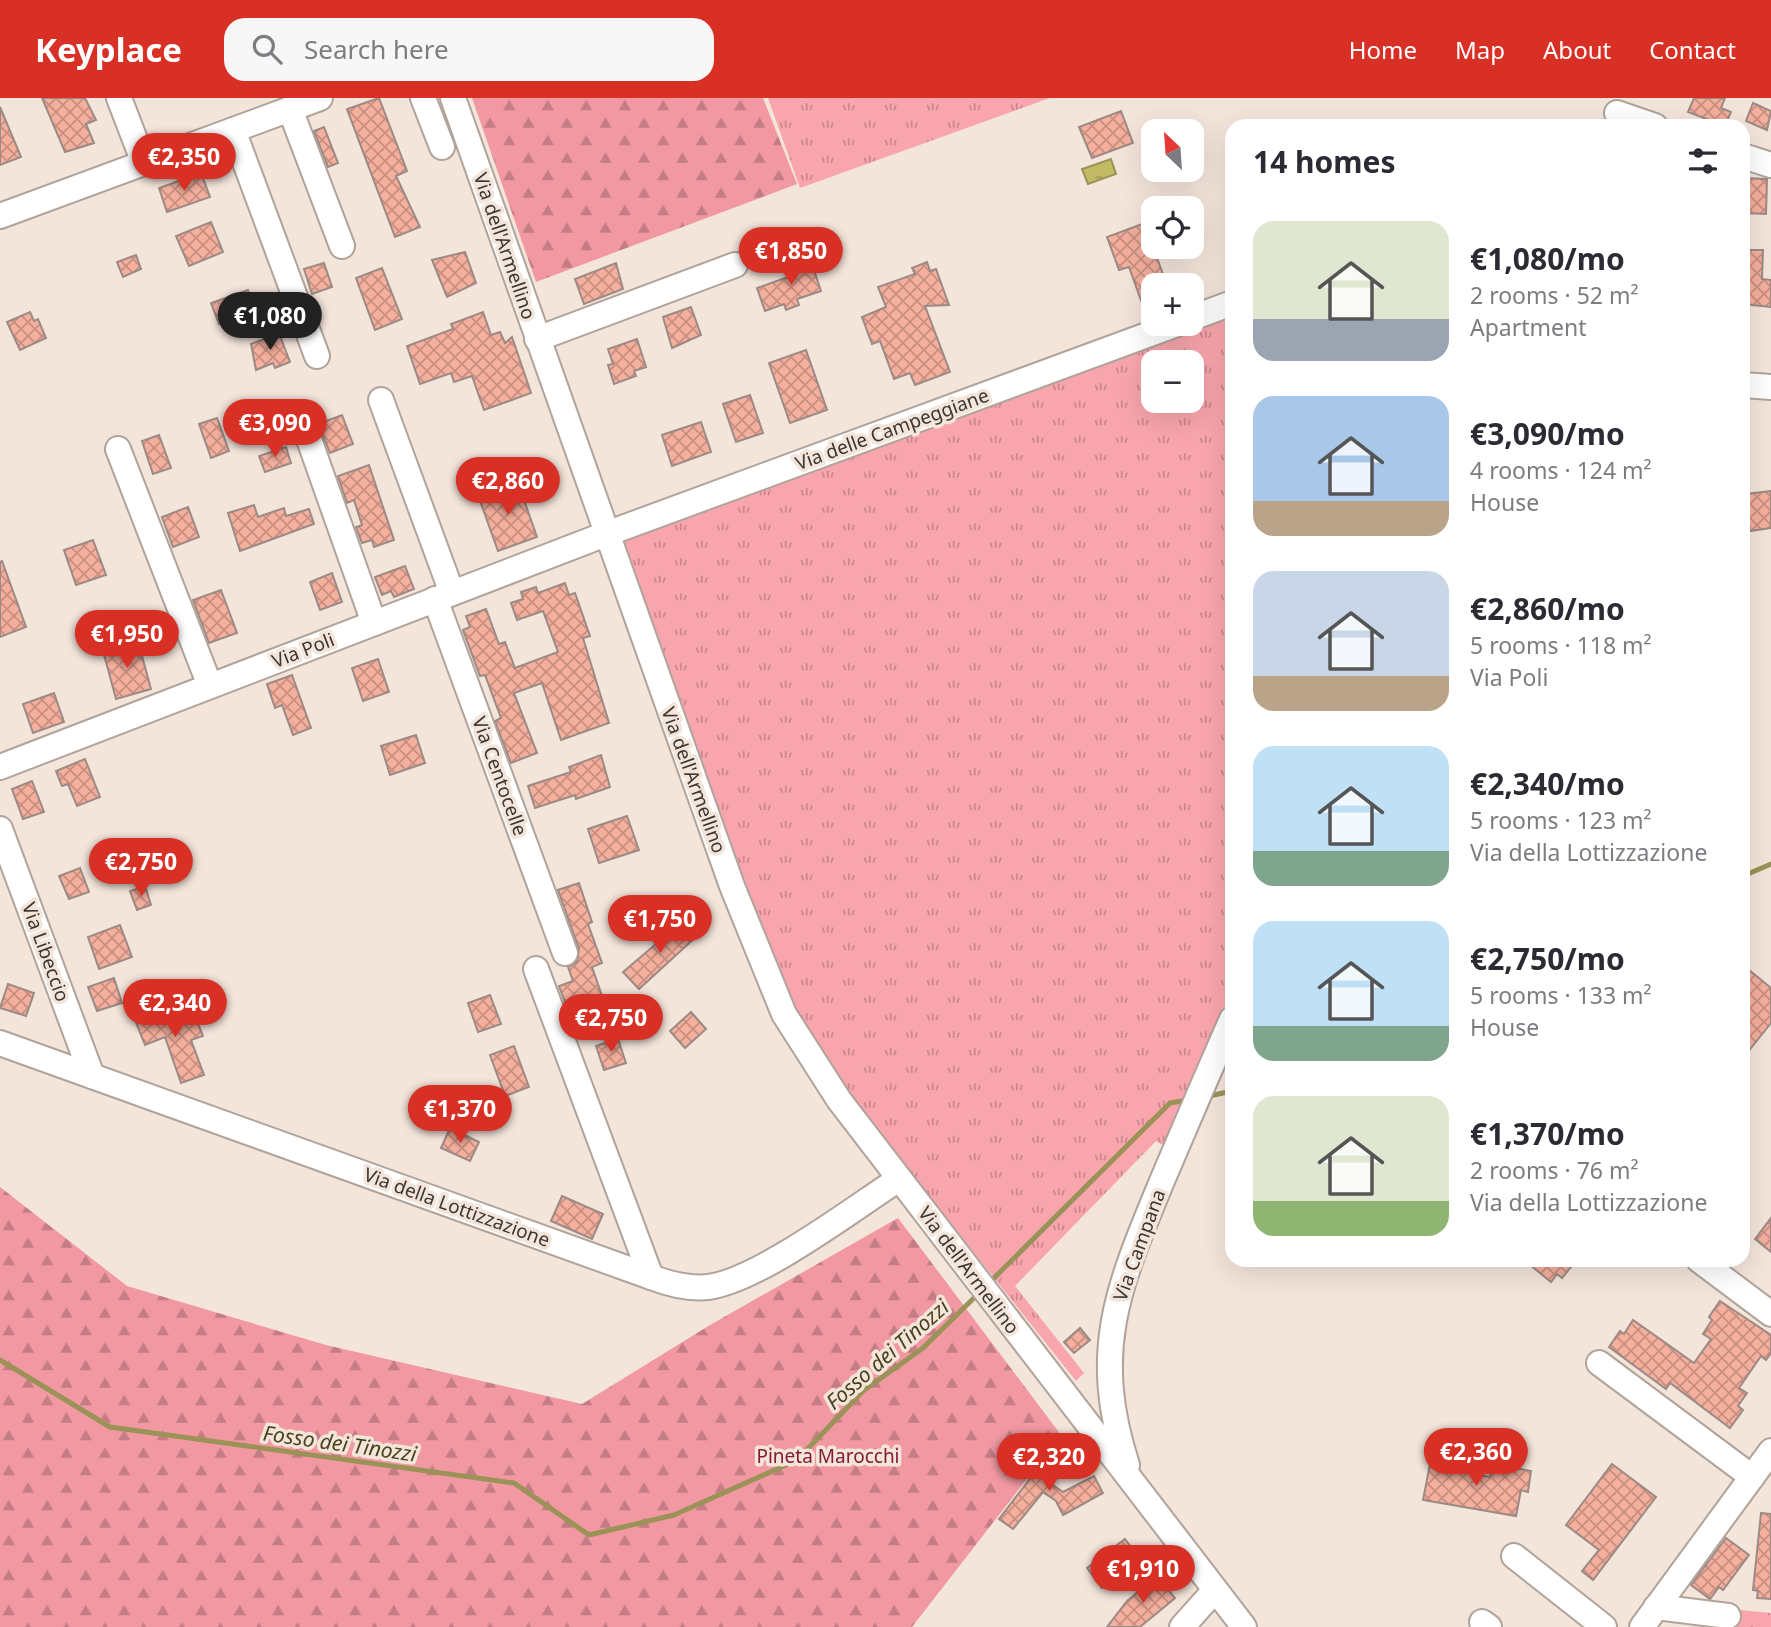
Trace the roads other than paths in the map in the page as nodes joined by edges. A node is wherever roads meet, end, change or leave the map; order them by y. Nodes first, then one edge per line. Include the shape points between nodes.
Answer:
1 (119, 98) edge
2 (320, 98) edge
3 (423, 98) edge
4 (453, 98) edge
5 (279, 107) edge
6 (1617, 112) edge
7 (1636, 119) edge
8 (233, 130) junction
9 (442, 147) dead end
10 (1750, 158) edge
11 (144, 163) junction
12 (1771, 165) edge
13 (0, 216) edge
14 (342, 246) dead end
15 (723, 262) dead end
16 (1225, 306) edge
17 (1204, 314) edge
18 (535, 333) junction
19 (1144, 336) edge
20 (317, 356) dead end
21 (1750, 386) edge
22 (1771, 387) edge
23 (381, 400) dead end
24 (306, 431) dead end
25 (118, 449) dead end
26 (606, 534) junction
27 (444, 596) junction
28 (374, 623) junction
29 (210, 686) junction
30 (0, 767) edge
31 (0, 829) edge
32 (565, 953) dead end
33 (536, 969) dead end
34 (1225, 1034) edge
35 (0, 1042) edge
36 (92, 1076) junction
37 (899, 1179) junction
38 (1708, 1267) edge
39 (650, 1277) junction
40 (1771, 1314) edge
41 (1599, 1363) dead end
42 (1763, 1466) edge
43 (1132, 1482) junction
44 (1514, 1556) dead end
45 (1215, 1590) junction
46 (1728, 1616) dead end
47 (1649, 1617) edge
48 (1182, 1627) edge
49 (1244, 1627) edge
50 (1604, 1627) edge

1 - 11 street
2 - 5 street
3 - 9 street
4 - 18 street, Via dell'Armellino
5 - 8 street
5 - 14 street
6 - 7 street
8 - 11 street
8 - 20 street
10 - 12 street
11 - 13 street
15 - 18 street
16 - 17 street
18 - 26 street, Via dell'Armellino
19 - 26 street, Via delle Campeggiane
21 - 22 street
23 - 27 street, Via Centocelle
24 - 28 street
25 - 29 street
26 - 27 street, Via Poli
26 - 37 street, Via dell'Armellino via 770,984 816,1068
27 - 28 street, Via Poli
27 - 32 street, Via Centocelle
28 - 29 street, Via Poli
29 - 30 street, Via Poli
31 - 36 street, Via Libeccio
33 - 39 street
34 - 43 street, Via Campana via 1129,1263 1111,1329 1111,1406
35 - 36 street, Via della Lottizzazione
36 - 39 street, Via della Lottizzazione
37 - 39 street, Via della Lottizzazione via 739,1278 690,1287
37 - 43 street, Via dell'Armellino
38 - 40 street
41 - 42 street
42 - 47 street
43 - 45 street, Via dell'Armellino
44 - 50 street
45 - 48 street
45 - 49 street, Via dell'Armellino
46 - 47 street

